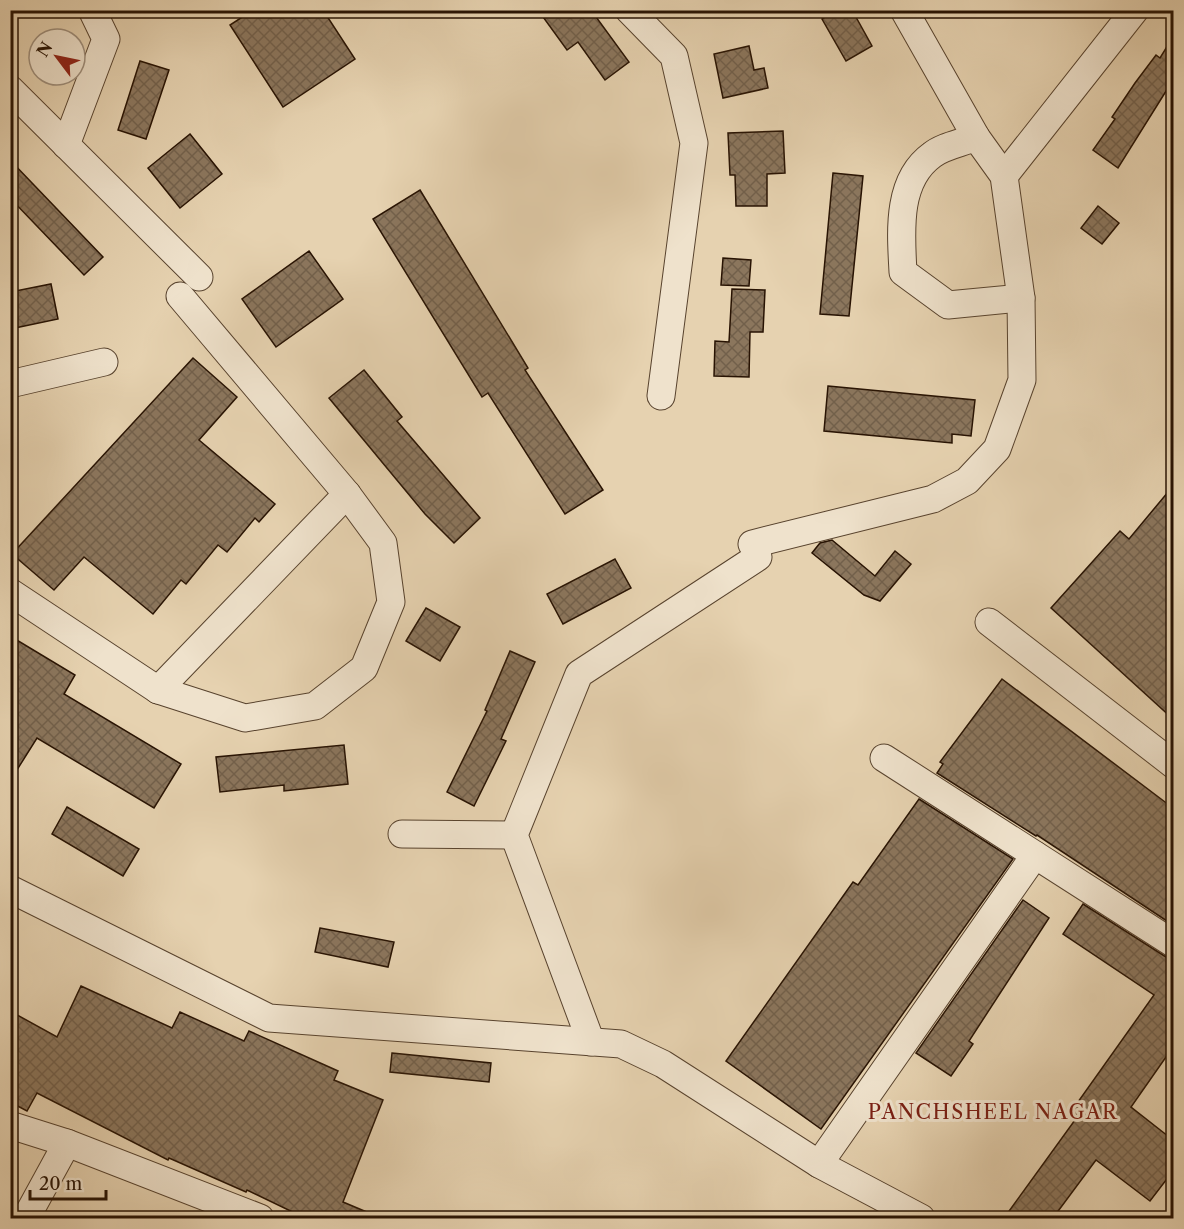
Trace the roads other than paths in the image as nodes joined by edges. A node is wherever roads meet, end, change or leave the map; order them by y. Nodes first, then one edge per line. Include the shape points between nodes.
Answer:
1 (92, 10) edge
2 (629, 10) edge
3 (904, 10) edge
4 (1135, 10) edge
5 (10, 89) edge
6 (976, 137) junction
7 (66, 145) junction
8 (1004, 176) junction
9 (199, 277) dead end
10 (180, 296) dead end
11 (1021, 298) junction
12 (104, 362) dead end
13 (10, 384) edge
14 (662, 396) dead end
15 (346, 494) junction
16 (10, 592) edge
17 (989, 622) dead end
18 (158, 690) junction
19 (884, 758) dead end
20 (1173, 765) edge
21 (402, 834) dead end
22 (514, 835) junction
23 (1035, 855) junction
24 (10, 889) edge
25 (1173, 944) edge
26 (591, 1042) junction
27 (10, 1125) edge
28 (67, 1143) junction
29 (819, 1164) junction
30 (26, 1218) edge
31 (260, 1218) edge
32 (921, 1218) edge

1 - 7 street via 106,39
2 - 14 street via 674,56 694,144
3 - 6 street
4 - 8 street
5 - 7 street
6 - 8 street
6 - 11 street via 933,154 911,178 901,223 903,272 948,305
7 - 9 street
8 - 11 street
10 - 15 street
11 - 22 street via 1022,380 997,449 967,481 933,499 755,550 579,674
12 - 13 street
15 - 18 street
15 - 18 street via 383,543 391,602 364,668 315,706 245,718
16 - 18 street
17 - 20 street
19 - 23 street
21 - 22 street
22 - 26 street
23 - 25 street
23 - 29 street
24 - 26 street via 269,1018
26 - 29 street via 621,1044 663,1064
27 - 28 street
28 - 30 street
28 - 31 street
29 - 32 street

